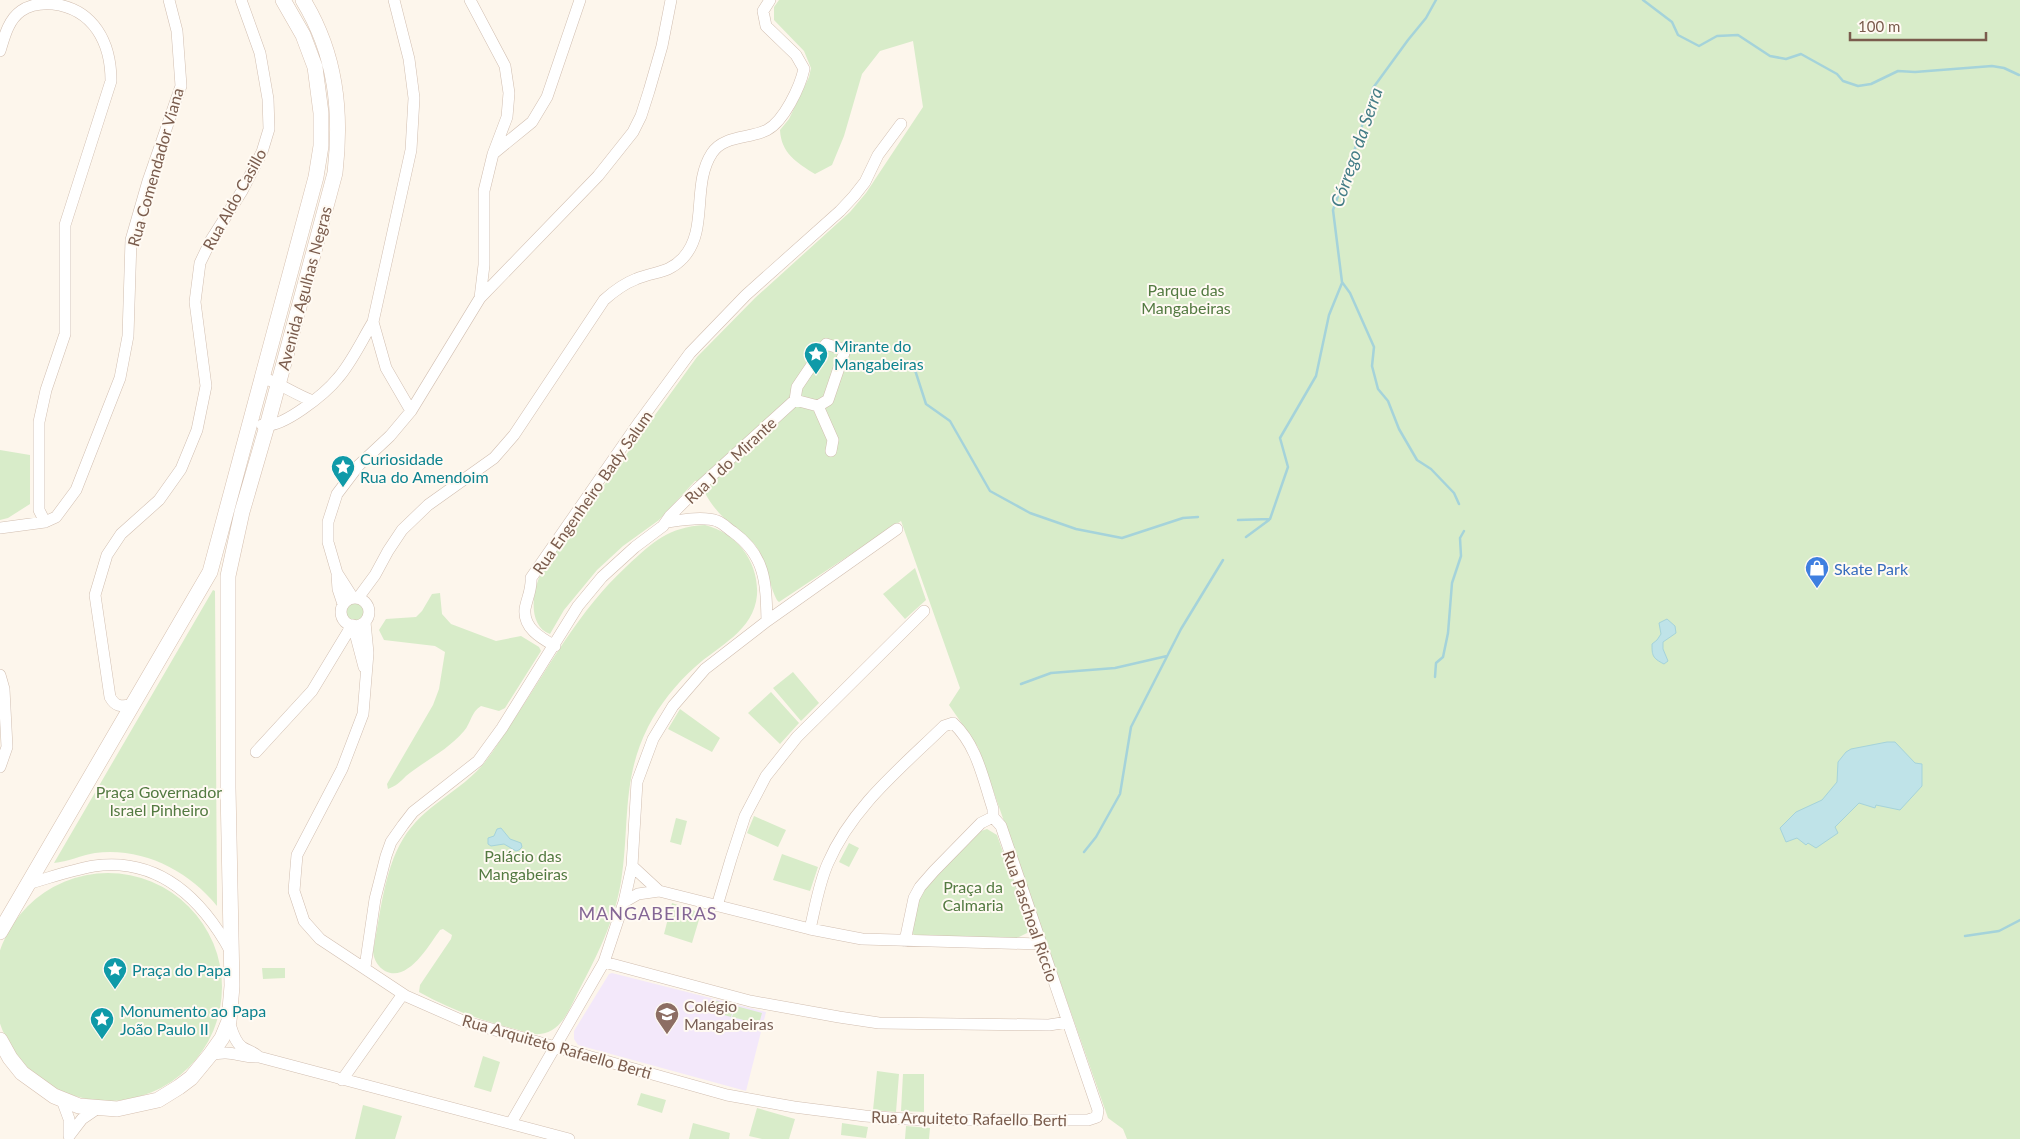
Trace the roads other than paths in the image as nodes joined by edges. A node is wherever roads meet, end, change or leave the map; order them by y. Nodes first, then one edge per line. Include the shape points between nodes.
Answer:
1 (169, 0) edge
2 (241, 0) edge
3 (283, 0) edge
4 (303, 0) edge
5 (394, 0) edge
6 (470, 0) edge
7 (580, 0) edge
8 (671, 0) edge
9 (770, 0) edge
10 (0, 51) edge
11 (901, 124) dead end
12 (493, 154) junction
13 (480, 298) junction
14 (373, 322) junction
15 (261, 377) junction
16 (279, 383) junction
17 (295, 394) junction
18 (795, 400) junction
19 (313, 401) junction
20 (818, 406) junction
21 (411, 411) junction
22 (291, 416) junction
23 (250, 422) junction
24 (267, 426) junction
25 (830, 451) dead end
26 (45, 522) junction
27 (667, 522) junction
28 (0, 528) edge
29 (897, 529) dead end
30 (210, 572) junction
31 (337, 573) junction
32 (376, 575) junction
33 (228, 576) junction
34 (356, 598) junction
35 (343, 604) junction
36 (367, 606) junction
37 (924, 611) dead end
38 (342, 618) junction
39 (767, 621) junction
40 (365, 622) junction
41 (352, 625) junction
42 (555, 646) junction
43 (331, 661) junction
44 (0, 675) edge
45 (366, 676) junction
46 (133, 705) junction
47 (256, 752) dead end
48 (0, 767) edge
49 (993, 817) junction
50 (632, 866) junction
51 (27, 884) junction
52 (659, 891) junction
53 (624, 902) junction
54 (717, 906) junction
55 (810, 929) junction
56 (0, 932) edge
57 (905, 941) junction
58 (1040, 944) junction
59 (232, 953) junction
60 (604, 962) junction
61 (365, 967) junction
62 (403, 994) junction
63 (229, 1021) junction
64 (1068, 1022) junction
65 (0, 1040) edge
66 (554, 1046) junction
67 (210, 1055) junction
68 (259, 1057) junction
69 (342, 1080) junction
70 (62, 1100) junction
71 (98, 1108) junction
72 (1097, 1117) joint
73 (511, 1123) junction
74 (69, 1138) edge
75 (569, 1139) edge

1 - 26 street, Rua Comendador Viana via 177,31 181,86 131,240 128,336 120,378 76,490 56,516
2 - 46 street, Rua Aldo Casillo via 260,53 268,99 269,129 246,184 200,263 195,302 206,386 197,430 181,469 159,500 121,534 107,556 95,595 110,697 113,704
3 - 15 street, Avenida Agulhas Negras via 315,67 322,146
4 - 16 street, Avenida Agulhas Negras via 317,26 331,65 339,141 335,173
5 - 14 street via 409,59 414,98 411,150
6 - 12 street via 505,66 507,117
7 - 12 street via 547,96 537,114 532,122
8 - 13 street via 662,46 633,132 598,176
9 - 32 street via 763,11 766,26 796,55 804,69 783,115 768,130 725,142 713,150 704,166 698,227 685,257 671,269 636,279 604,300 514,435 494,458 428,505 402,530
10 - 26 street via 8,26 20,12 39,3 66,6 90,19 111,62 111,81 65,225 65,334 39,422 39,510
11 - 42 street, Rua Engenheiro Bady Salum via 854,196 746,295 690,354 531,578 526,619 538,636
12 - 13 street via 484,191 484,265
13 - 21 street
14 - 19 street via 338,378
14 - 21 street via 386,368
15 - 16 street
15 - 23 street, Avenida Agulhas Negras
16 - 17 street
16 - 24 street, Avenida Agulhas Negras
17 - 19 street
17 - 22 street
18 - 20 street
18 - 20 street via 797,387 826,344 845,350 828,400
18 - 27 street, Rua J do Mirante
19 - 22 street
20 - 25 street via 833,440
21 - 31 street via 359,465 337,494 328,522 328,542
22 - 24 street
23 - 24 street
23 - 30 street, Avenida Agulhas Negras
24 - 33 street, Avenida Agulhas Negras via 242,512
26 - 28 street
27 - 39 street via 717,521 745,540 764,574
27 - 42 street, Rua J do Mirante via 602,576 578,606
29 - 39 street
30 - 33 street
30 - 46 street
31 - 34 street
31 - 35 street
32 - 34 street
32 - 36 street
33 - 59 street
34 - 35 street
34 - 36 street
35 - 38 street
36 - 40 street
37 - 54 street via 797,736 766,776 745,816
38 - 41 street
38 - 43 street
39 - 50 street via 705,669 672,706 653,740 638,782
40 - 41 street
40 - 45 street, Rua Arquiteto Rafaello Berti via 368,643
41 - 43 street
41 - 45 street, Rua Arquiteto Rafaello Berti
42 - 61 street via 478,761 413,812 391,842 375,900
43 - 47 street via 312,691
44 - 48 street via 4,689 7,747
45 - 61 street, Rua Arquiteto Rafaello Berti via 363,714 328,798 297,855 294,891 304,921 320,939
46 - 51 street
49 - 55 street, Rua Paschoal Riccio via 972,746 952,723 944,726 852,820 827,865
49 - 57 street via 981,823 920,887 914,898
49 - 58 street, Rua Paschoal Riccio via 1001,826
50 - 52 street
50 - 53 street
51 - 56 street
51 - 59 street via 96,866 137,868 155,874 198,904
52 - 53 street via 638,894
52 - 54 street
53 - 60 street
54 - 55 street
55 - 57 street via 862,939
57 - 58 street
58 - 64 street, Rua Paschoal Riccio
59 - 63 street
60 - 64 street via 750,1001 879,1023 1049,1025
60 - 66 street
61 - 62 street, Rua Arquiteto Rafaello Berti
62 - 66 street, Rua Arquiteto Rafaello Berti via 463,1021
62 - 69 street
63 - 67 street
63 - 68 street via 237,1042
64 - 72 street, Rua Paschoal Riccio via 1098,1110
65 - 70 street via 22,1073
66 - 72 street, Rua Arquiteto Rafaello Berti via 727,1095 794,1107 919,1120 1088,1120
66 - 73 street
67 - 68 street via 224,1051 250,1058
67 - 71 street via 191,1078 158,1100 117,1109
68 - 69 street
69 - 73 street
70 - 71 street
70 - 74 street via 69,1119
71 - 74 street via 82,1119
73 - 75 street

